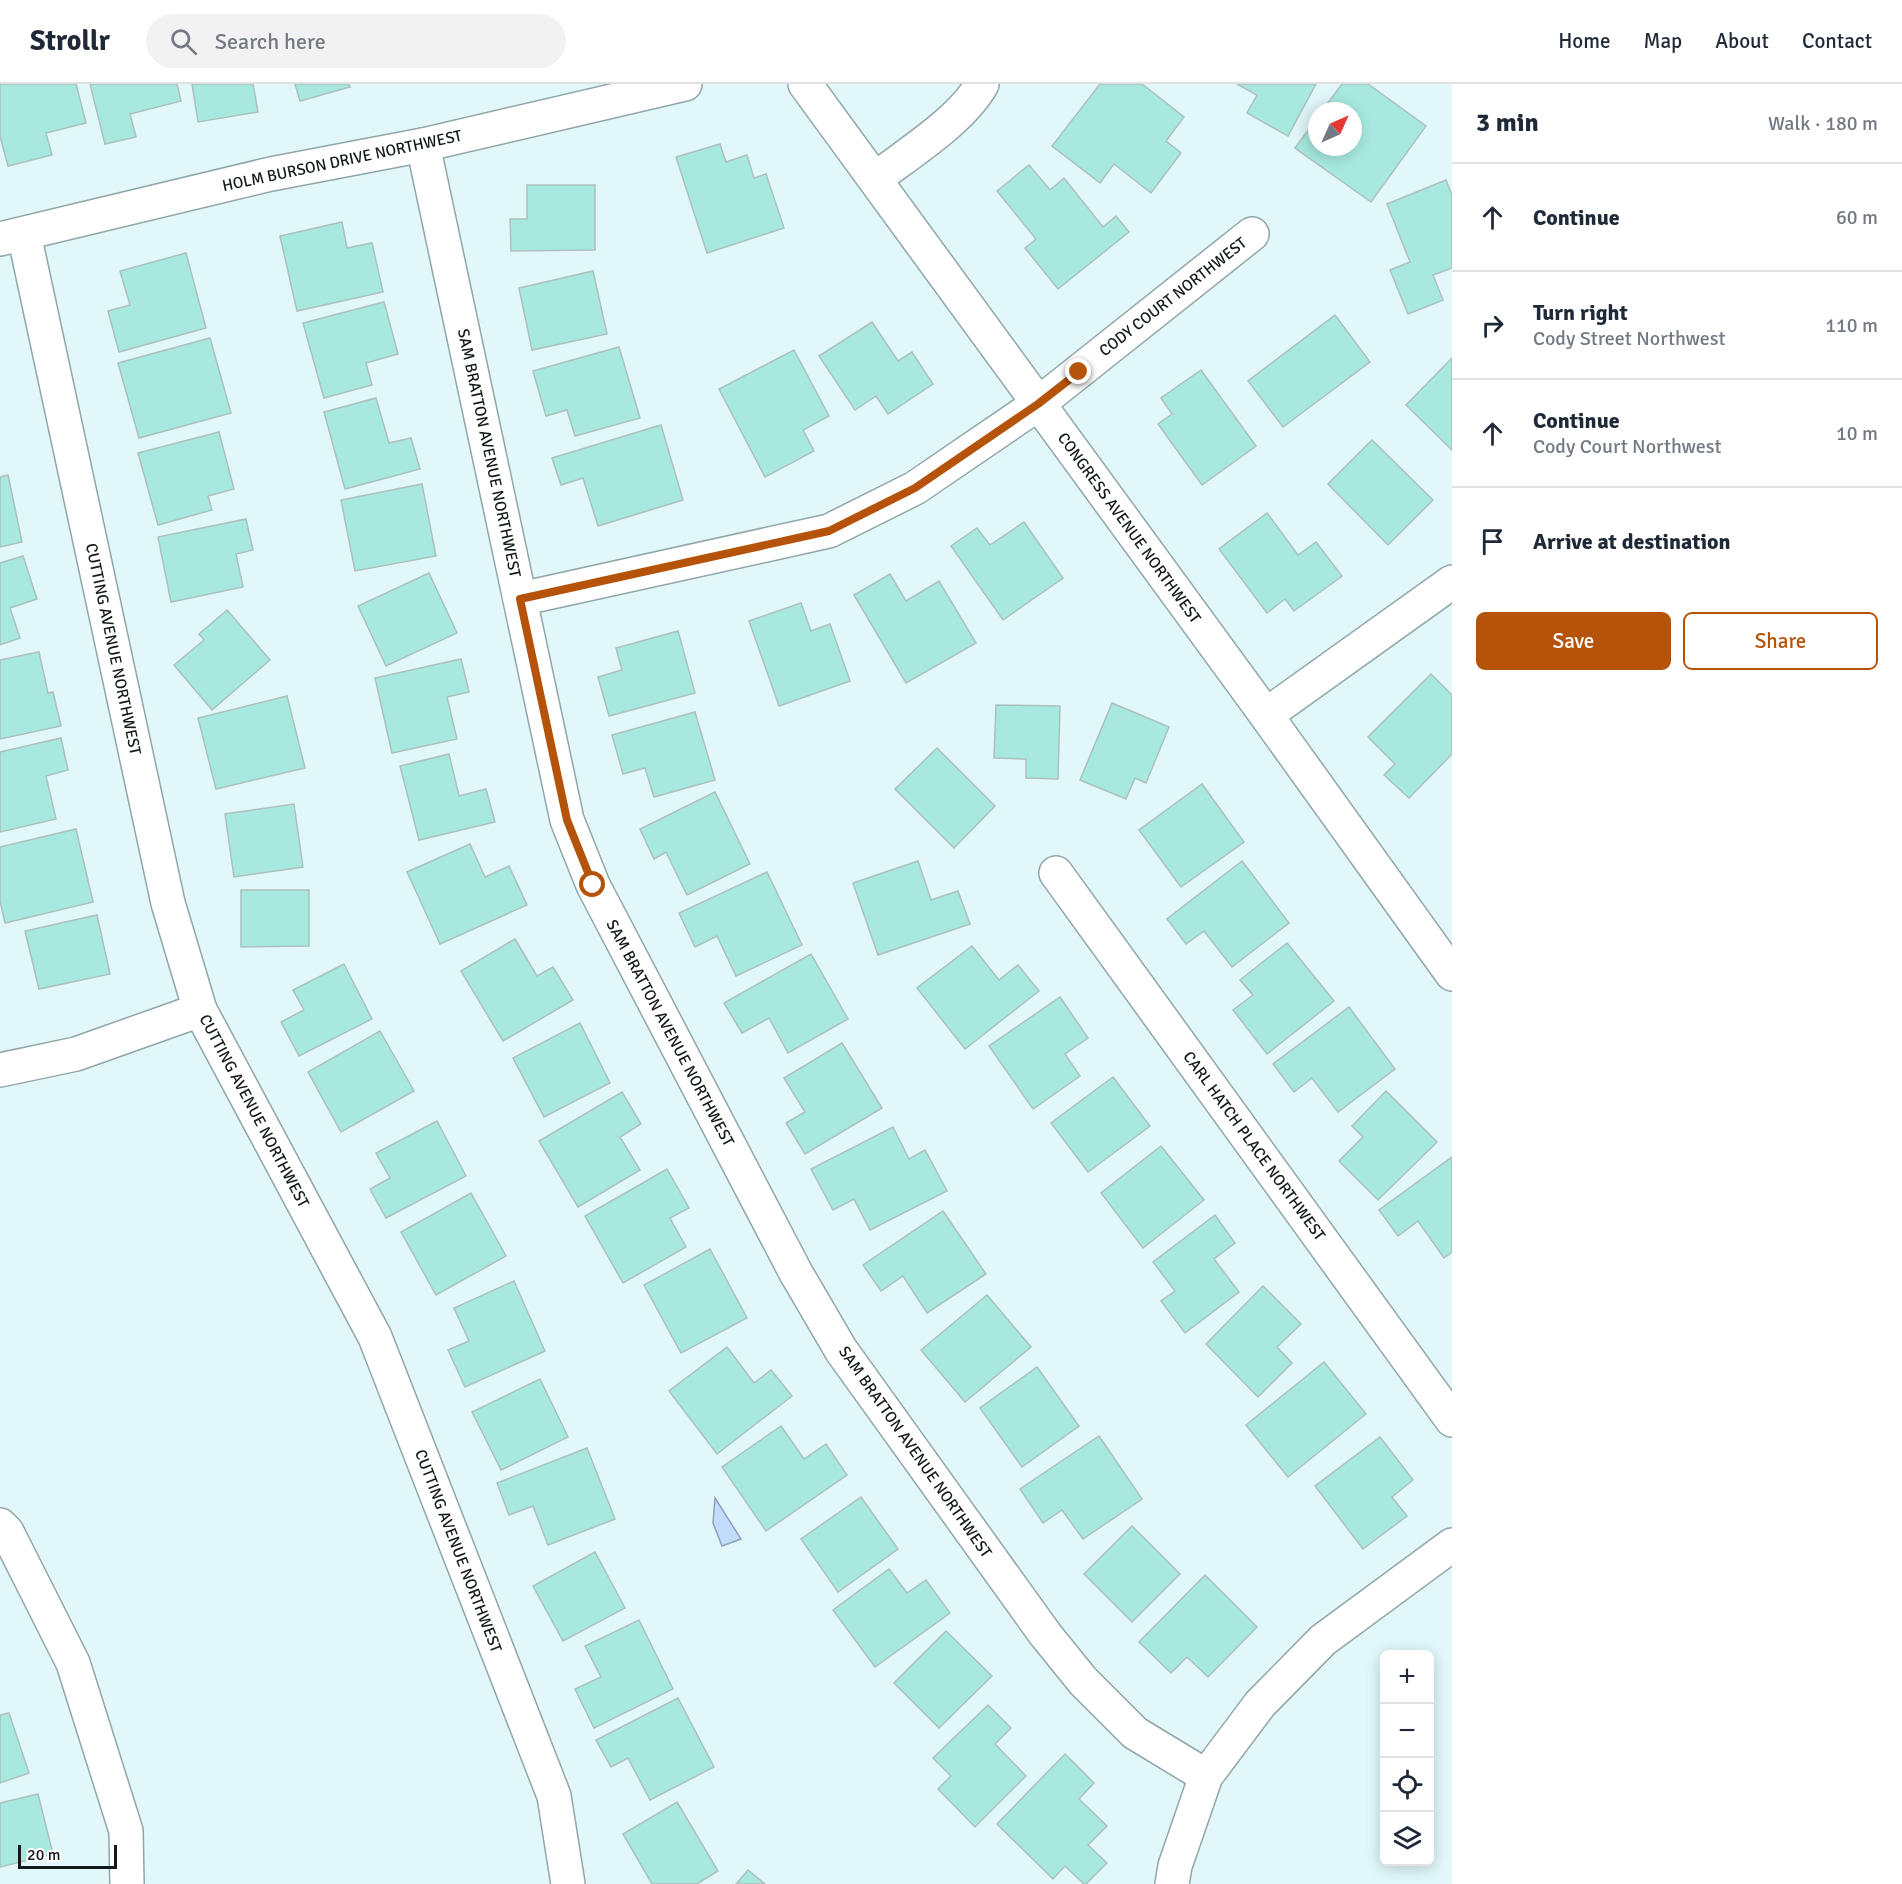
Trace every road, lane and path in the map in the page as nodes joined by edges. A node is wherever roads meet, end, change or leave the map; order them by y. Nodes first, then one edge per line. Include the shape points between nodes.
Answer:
1 (685, 84) edge
2 (805, 84) edge
3 (982, 84) edge
4 (423, 145) junction
5 (875, 178) junction
6 (1252, 234) dead end
7 (12, 237) edge
8 (1038, 404) junction
9 (1452, 582) edge
10 (520, 599) junction
11 (1266, 715) junction
12 (1056, 873) dead end
13 (1452, 974) edge
14 (200, 1010) junction
15 (0, 1070) edge
16 (1452, 1420) edge
17 (0, 1525) edge
18 (1452, 1545) edge
19 (1206, 1776) junction
20 (127, 1884) edge
21 (568, 1884) edge
22 (1172, 1884) edge

1 - 4 street, HOLM BURSON DRIVE NORTHWEST
2 - 5 street, CONGRESS AVENUE NORTHWEST
3 - 5 street via 946,125
4 - 7 street, HOLM BURSON DRIVE NORTHWEST via 271,174
4 - 10 street, SAM BRATTON AVENUE NORTHWEST
5 - 8 street, CONGRESS AVENUE NORTHWEST
6 - 8 street, CODY COURT NORTHWEST
7 - 14 street, CUTTING AVENUE NORTHWEST via 168,903
8 - 10 street, CODY COURT NORTHWEST via 915,488 829,531
8 - 11 street, CONGRESS AVENUE NORTHWEST
9 - 11 street
10 - 19 street, SAM BRATTON AVENUE NORTHWEST via 567,820 593,885 796,1273 842,1350 1060,1653 1135,1733
11 - 13 street, CONGRESS AVENUE NORTHWEST
12 - 16 street, CARL HATCH PLACE NORTHWEST
14 - 15 street via 76,1054
14 - 21 street, CUTTING AVENUE NORTHWEST via 375,1337 554,1796
17 - 20 street via 73,1663 126,1832
18 - 19 street via 1323,1640 1260,1704
19 - 22 street via 1174,1866

